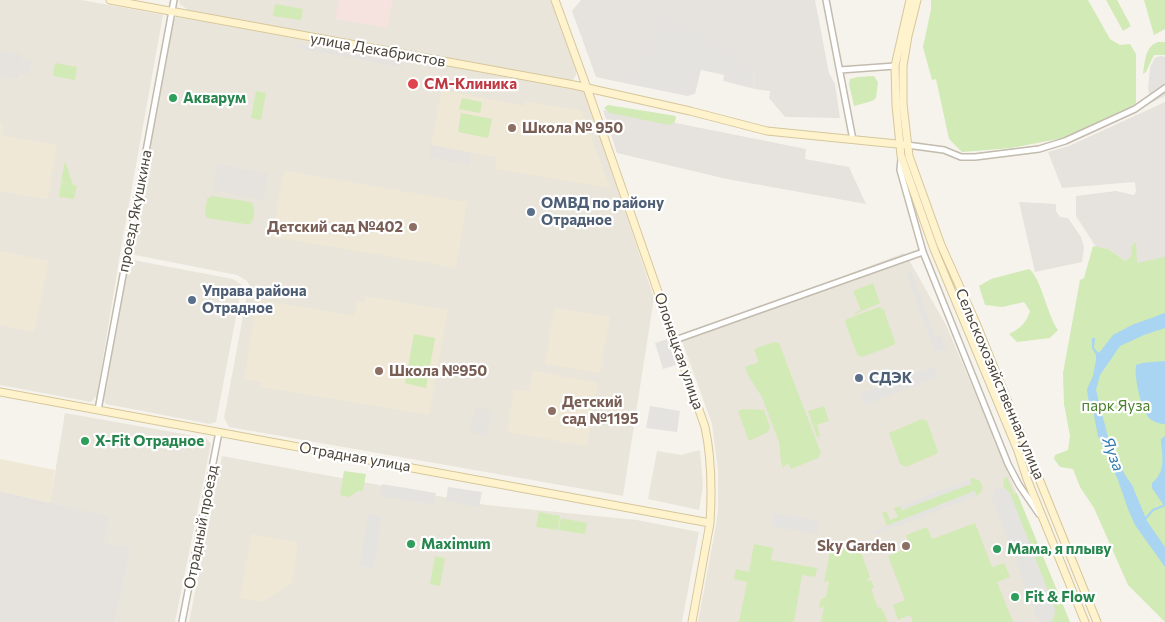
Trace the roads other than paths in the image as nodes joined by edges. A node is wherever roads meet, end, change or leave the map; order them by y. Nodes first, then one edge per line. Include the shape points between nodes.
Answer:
1 (110, 0) edge
2 (174, 0) edge
3 (554, 0) edge
4 (826, 0) edge
5 (910, 0) edge
6 (918, 0) edge
7 (172, 12) junction
8 (895, 66) junction
9 (840, 70) junction
10 (587, 88) junction
11 (1165, 88) edge
12 (853, 140) junction
13 (903, 144) junction
14 (901, 156) junction
15 (923, 252) junction
16 (675, 340) junction
17 (0, 392) edge
18 (98, 410) junction
19 (219, 432) junction
20 (710, 523) junction
21 (1048, 528) junction
22 (182, 622) edge
23 (692, 622) edge
24 (1085, 622) edge
25 (1097, 622) edge

1 - 7 main road, улица Декабристов
2 - 7 street, проезд Якушкина
3 - 10 main road, Олонецкая улица
4 - 9 street
5 - 8 main road
6 - 13 main road via 903,66
7 - 10 main road, улица Декабристов
7 - 18 street, проезд Якушкина
8 - 9 street
8 - 13 main road via 896,105
9 - 12 street
10 - 12 main road, улица Декабристов via 767,131
10 - 16 main road, Олонецкая улица
11 - 13 street via 1135,109 1065,141 1039,149 975,158
12 - 13 main road, улица Декабристов
13 - 14 main road, Сельскохозяйственная улица
13 - 25 main road, Сельскохозяйственная улица
14 - 15 street via 900,170
14 - 21 main road, Сельскохозяйственная улица via 934,249
15 - 16 street
15 - 21 street via 1008,464
16 - 20 main road, Олонецкая улица via 709,447
17 - 18 main road, Отрадная улица
18 - 19 main road, Отрадная улица
19 - 20 main road, Отрадная улица
19 - 22 street, Отрадный проезд
20 - 23 main road, Олонецкая улица
21 - 24 main road, Сельскохозяйственная улица

